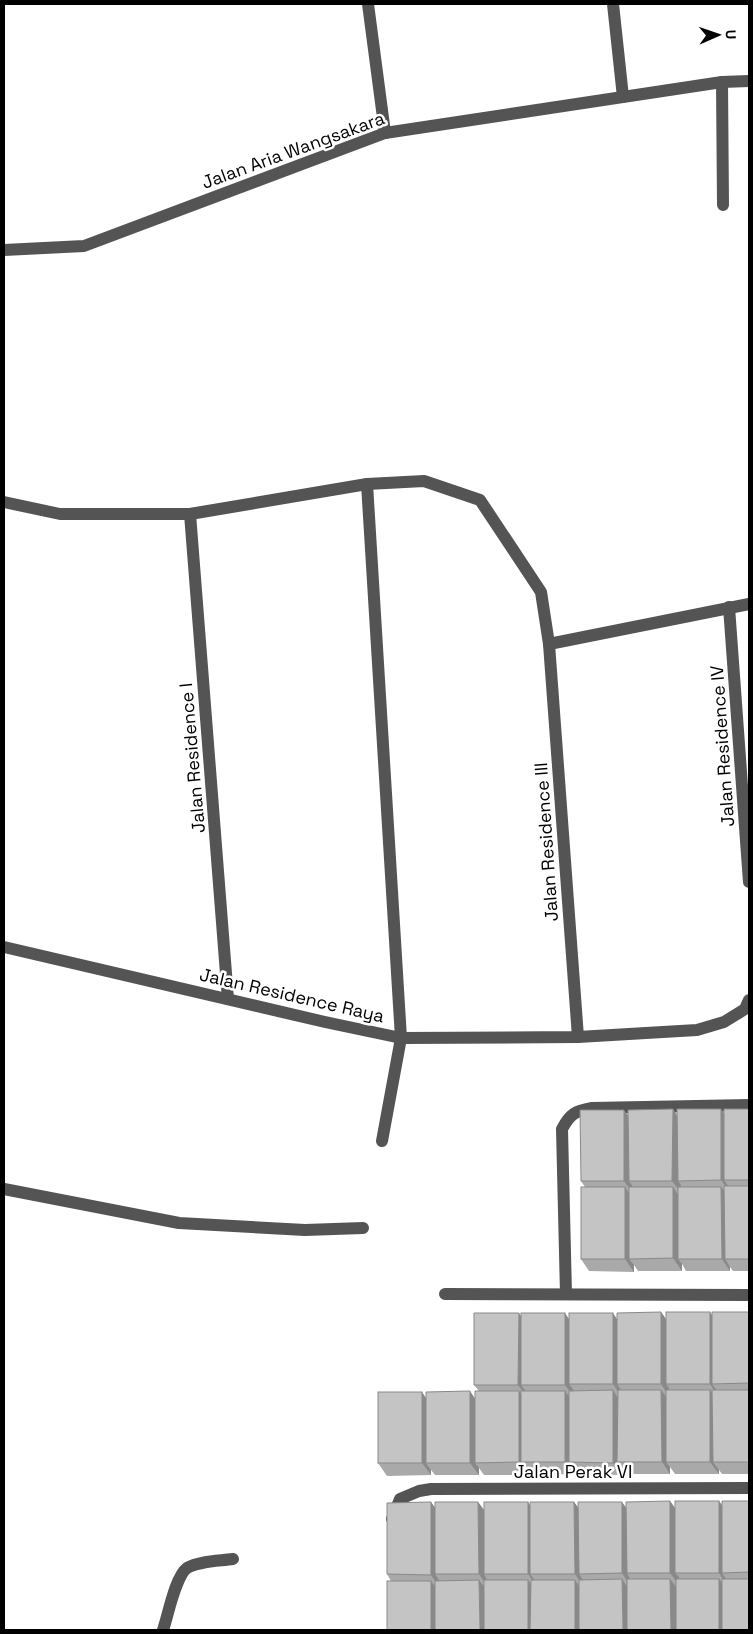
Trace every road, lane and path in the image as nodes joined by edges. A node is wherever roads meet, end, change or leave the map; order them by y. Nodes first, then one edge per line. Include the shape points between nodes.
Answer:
1 (368, 4) edge
2 (613, 4) edge
3 (722, 82) junction
4 (749, 82) edge
5 (623, 97) junction
6 (385, 133) junction
7 (723, 205) dead end
8 (4, 250) edge
9 (367, 484) junction
10 (4, 502) edge
11 (190, 514) junction
12 (749, 604) edge
13 (729, 607) junction
14 (549, 644) junction
15 (749, 882) edge
16 (4, 947) edge
17 (228, 999) junction
18 (749, 1000) edge
19 (578, 1037) junction
20 (401, 1038) junction
21 (749, 1105) edge
22 (382, 1141) dead end
23 (4, 1189) edge
24 (363, 1228) dead end
25 (444, 1294) dead end
26 (566, 1294) junction
27 (749, 1294) edge
28 (749, 1488) edge
29 (390, 1535) edge
30 (233, 1559) dead end
31 (164, 1630) edge

1 - 6 street
2 - 5 street
3 - 4 street, Jalan Aria Wangsakara
3 - 5 street, Jalan Aria Wangsakara
3 - 7 street
5 - 6 street, Jalan Aria Wangsakara
6 - 8 street, Jalan Aria Wangsakara via 84,246
9 - 11 street, Jalan Residence III
9 - 14 street, Jalan Residence III via 424,481 480,500 541,592
9 - 20 street
10 - 11 street, Jalan Residence III via 60,514
11 - 17 street, Jalan Residence I
12 - 13 street
13 - 14 street
13 - 15 street, Jalan Residence IV
14 - 19 street, Jalan Residence III
16 - 17 street, Jalan Residence Raya
17 - 20 street, Jalan Residence Raya
18 - 19 street via 745,1009 724,1022 697,1030
19 - 20 street, Jalan Residence Raya
20 - 22 street
21 - 26 street via 592,1108 579,1110 568,1118 562,1129
23 - 24 street via 179,1223 305,1230
25 - 26 street
26 - 27 street
28 - 29 street, Jalan Perak VI via 431,1489 400,1499 390,1525
30 - 31 street via 197,1564 186,1569 179,1578

